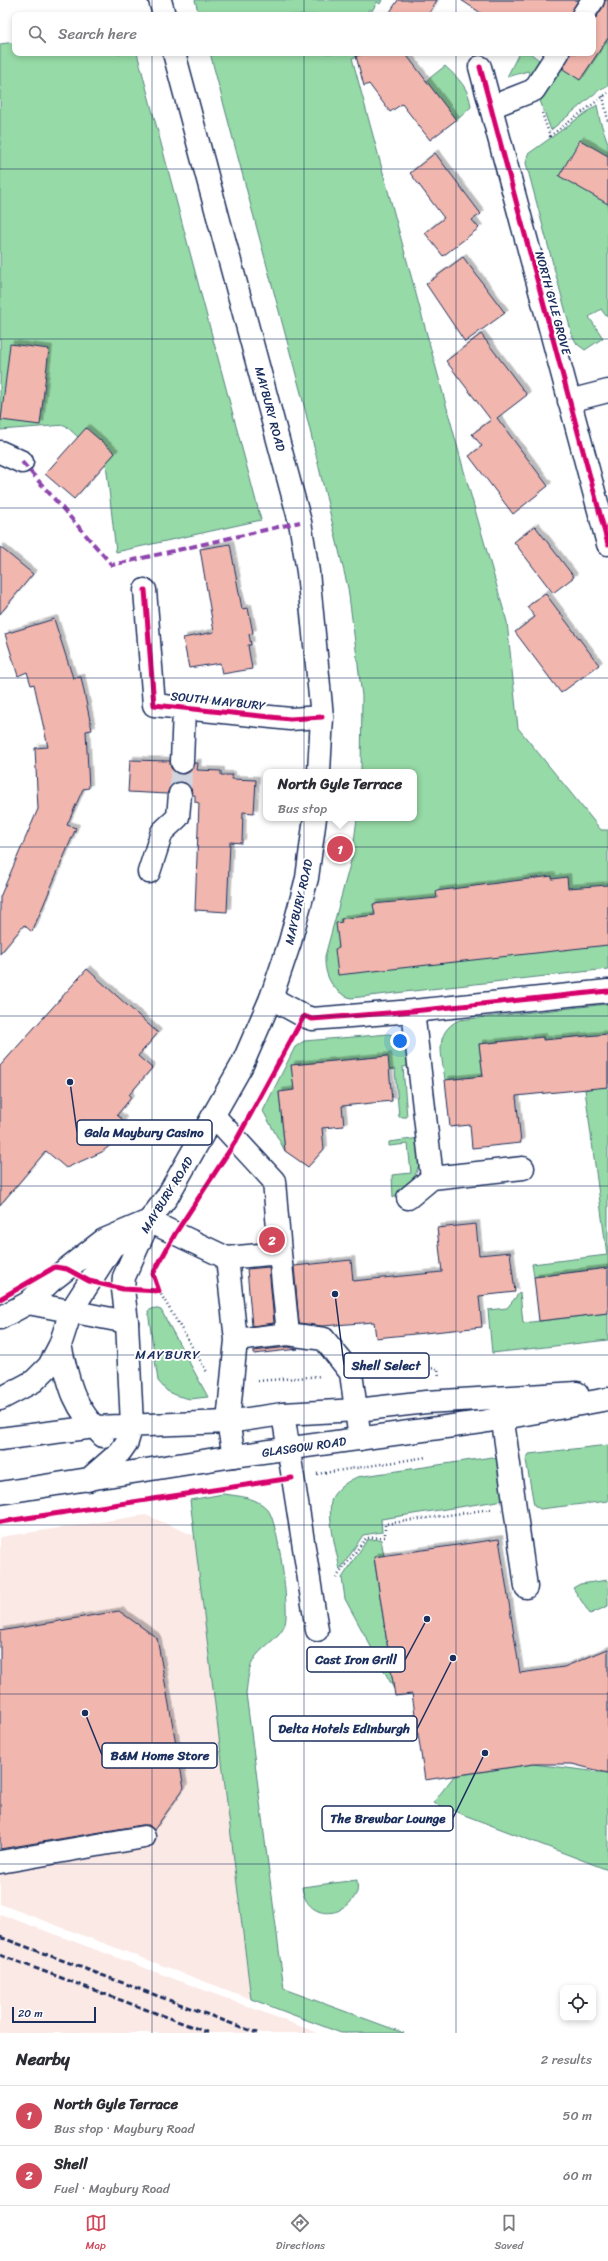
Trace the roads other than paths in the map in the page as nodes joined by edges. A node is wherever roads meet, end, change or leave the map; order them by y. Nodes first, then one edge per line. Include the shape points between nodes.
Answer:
1 (160, 0) edge
2 (593, 0) edge
3 (163, 12) edge
4 (585, 12) edge
5 (175, 56) edge
6 (556, 56) edge
7 (480, 67) dead end
8 (491, 108) junction
9 (608, 391) edge
10 (569, 401) junction
11 (0, 452) edge
12 (22, 462) dead end
13 (608, 544) edge
14 (145, 590) dead end
15 (184, 708) junction
16 (322, 717) junction
17 (182, 762) tunnel mouth
18 (319, 769) edge
19 (180, 794) tunnel mouth
20 (315, 821) edge
21 (149, 872) dead end
22 (608, 991) edge
23 (271, 998) junction
24 (413, 1011) junction
25 (214, 1116) junction
26 (523, 1168) dead end
27 (432, 1178) junction
28 (408, 1198) dead end
29 (149, 1221) junction
30 (280, 1253) junction
31 (228, 1258) junction
32 (28, 1303) junction
33 (71, 1311) junction
34 (0, 1318) edge
35 (127, 1322) junction
36 (288, 1334) junction
37 (236, 1340) junction
38 (60, 1346) junction
39 (608, 1391) edge
40 (499, 1398) junction
41 (0, 1399) edge
42 (608, 1399) edge
43 (356, 1410) junction
44 (283, 1414) junction
45 (503, 1419) junction
46 (228, 1422) junction
47 (132, 1425) junction
48 (94, 1427) junction
49 (0, 1439) edge
50 (360, 1440) junction
51 (289, 1449) junction
52 (120, 1452) junction
53 (234, 1456) junction
54 (162, 1469) junction
55 (88, 1480) junction
56 (0, 1493) edge
57 (526, 1587) dead end
58 (317, 1630) dead end
59 (144, 1837) dead end
60 (0, 1862) edge

1 - 3 main road
2 - 4 main road
5 - 16 main road, MAYBURY ROAD via 300,522 308,572
6 - 8 main road via 534,90
7 - 8 main road, NORTH GYLE GROVE
8 - 10 main road, NORTH GYLE GROVE
9 - 10 main road
10 - 13 main road, NORTH GYLE GROVE
11 - 12 main road
14 - 15 main road, SOUTH MAYBURY via 154,705
15 - 16 main road, SOUTH MAYBURY via 290,719
15 - 17 main road
16 - 18 main road, MAYBURY ROAD
19 - 21 main road via 178,817 162,832
20 - 23 main road, MAYBURY ROAD via 307,878 290,942
22 - 24 main road
23 - 24 main road via 312,1019
23 - 25 main road, MAYBURY ROAD via 242,1065
24 - 27 main road
25 - 29 main road, MAYBURY ROAD via 167,1198
25 - 30 main road via 274,1181
26 - 27 main road
27 - 28 main road
29 - 31 main road
29 - 32 main road via 104,1240 51,1281
29 - 33 main road via 112,1247
29 - 35 main road, MAYBURY ROAD via 124,1277
30 - 31 main road
30 - 36 main road
31 - 37 main road
32 - 33 main road
32 - 34 main road
33 - 35 main road
33 - 38 main road
35 - 47 main road, MAYBURY ROAD
36 - 37 main road
36 - 43 main road via 324,1339 351,1373
37 - 46 main road
38 - 41 main road via 49,1366 34,1381
38 - 48 main road via 77,1405
39 - 40 main road
40 - 43 main road
40 - 45 main road
42 - 45 main road, GLASGOW ROAD
43 - 44 main road
43 - 50 main road
44 - 46 main road
44 - 51 main road
45 - 50 main road, GLASGOW ROAD
45 - 57 main road
46 - 47 main road
46 - 53 main road
47 - 48 main road
47 - 52 main road, MAYBURY ROAD via 127,1442
48 - 49 main road
48 - 52 main road
50 - 51 main road, GLASGOW ROAD
51 - 53 main road, GLASGOW ROAD
51 - 58 main road
52 - 54 main road
52 - 55 main road, MAYBURY ROAD
53 - 54 main road, GLASGOW ROAD
54 - 55 main road, GLASGOW ROAD
55 - 56 main road, GLASGOW ROAD
59 - 60 main road

